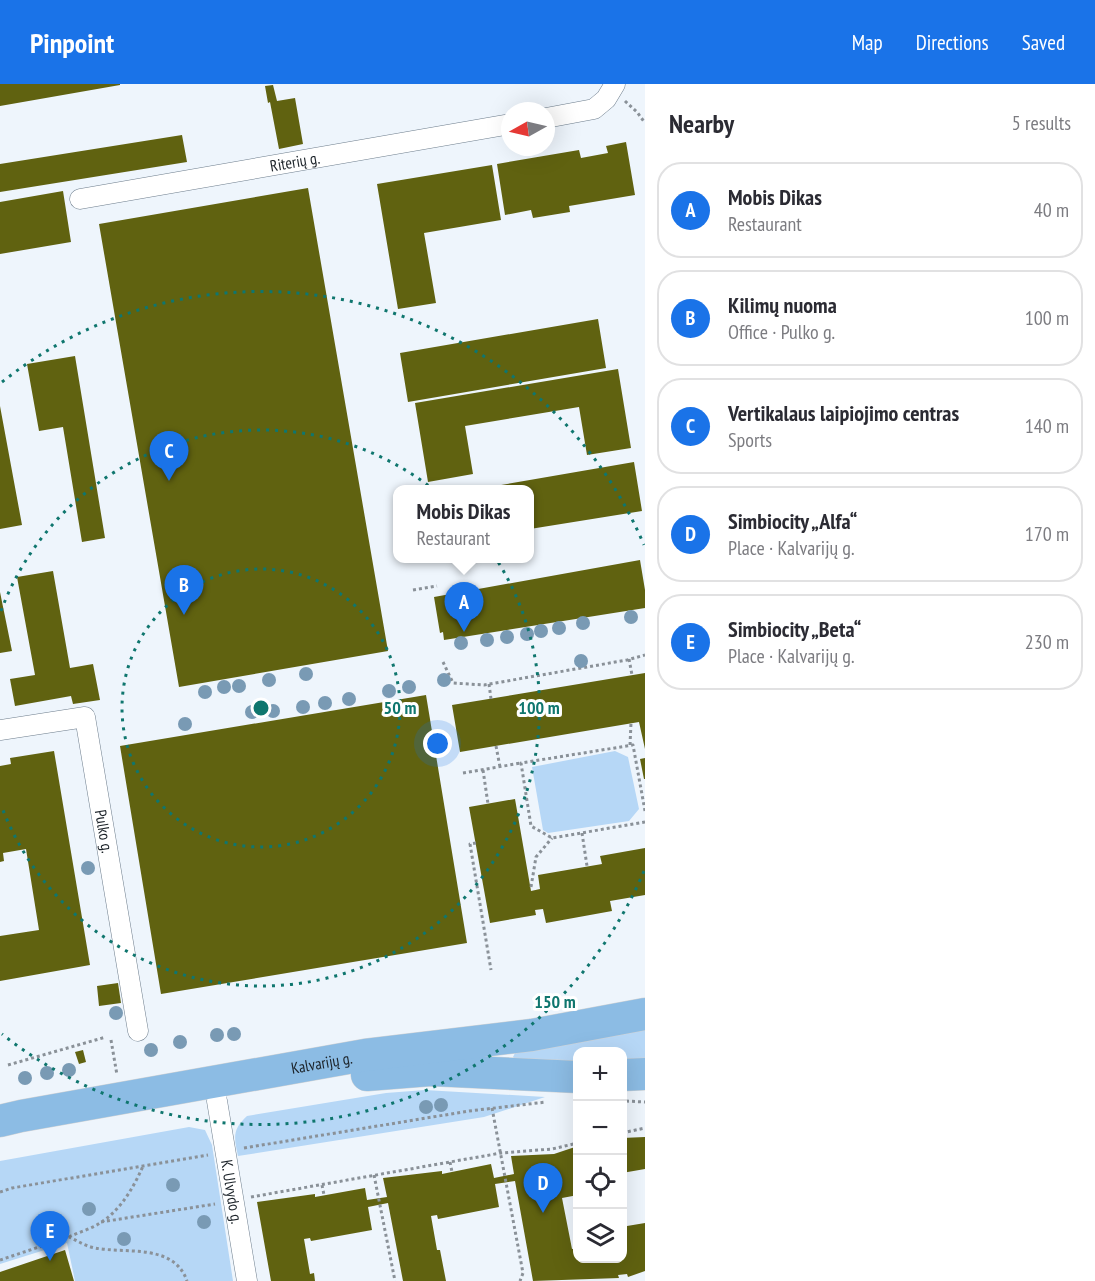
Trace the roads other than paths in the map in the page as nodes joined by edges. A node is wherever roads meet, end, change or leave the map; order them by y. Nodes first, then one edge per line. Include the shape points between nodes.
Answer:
1 (615, 84) edge
2 (555, 116) edge
3 (501, 126) edge
4 (80, 199) dead end
5 (0, 730) edge
6 (645, 1014) edge
7 (138, 1031) dead end
8 (645, 1074) edge
9 (627, 1075) edge
10 (573, 1077) edge
11 (217, 1101) junction
12 (0, 1121) edge
13 (0, 1140) edge
14 (248, 1281) edge

1 - 2 street via 594,109
3 - 4 street, Riterių g.
5 - 7 street, Pulko g. via 85,717
6 - 12 main road, Kalvarijų g. via 532,1035 365,1055
8 - 9 main road
10 - 11 main road, Kalvarijų g. via 399,1072 310,1083
11 - 13 main road, Kalvarijų g.
11 - 14 street, K. Ulvydo g.

